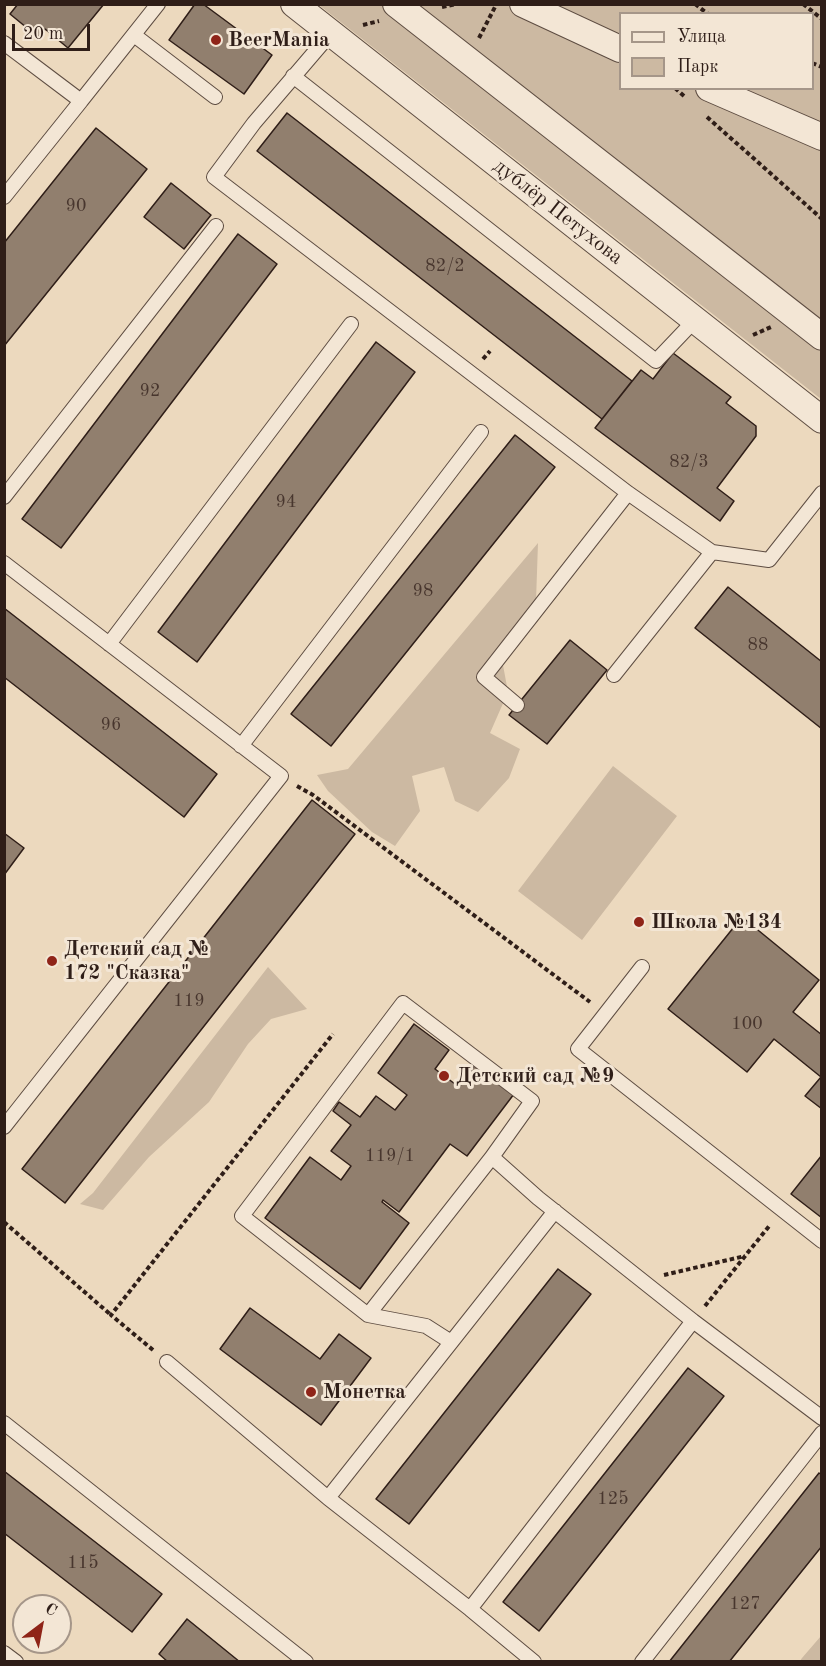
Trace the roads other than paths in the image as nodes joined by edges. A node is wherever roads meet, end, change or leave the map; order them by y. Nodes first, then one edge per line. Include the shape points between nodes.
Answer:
1 (158, 4) edge
2 (294, 4) edge
3 (396, 4) edge
4 (523, 4) edge
5 (331, 33) junction
6 (134, 35) junction
7 (4, 43) edge
8 (619, 48) edge
9 (293, 76) junction
10 (215, 97) dead end
11 (81, 101) junction
12 (701, 101) edge
13 (822, 137) edge
14 (4, 197) edge
15 (216, 226) dead end
16 (695, 320) junction
17 (351, 324) dead end
18 (822, 337) edge
19 (822, 420) edge
20 (482, 432) dead end
21 (628, 493) junction
22 (822, 493) edge
23 (4, 497) edge
24 (712, 552) junction
25 (4, 563) edge
26 (109, 644) junction
27 (614, 675) dead end
28 (517, 705) dead end
29 (241, 746) junction
30 (642, 967) dead end
31 (4, 1127) edge
32 (492, 1157) junction
33 (555, 1210) junction
34 (822, 1240) edge
35 (368, 1315) junction
36 (693, 1321) junction
37 (451, 1342) junction
38 (167, 1362) road end
39 (822, 1418) edge
40 (4, 1423) edge
41 (822, 1433) edge
42 (327, 1498) junction
43 (470, 1609) junction
44 (4, 1653) edge
45 (16, 1662) edge
46 (306, 1662) edge
47 (534, 1662) edge
48 (642, 1662) edge

1 - 6 lane
2 - 5 street, дублёр Петухова
3 - 18 street
4 - 8 street
5 - 9 lane
5 - 16 street, дублёр Петухова
6 - 10 lane
6 - 11 lane
7 - 11 lane
9 - 16 lane via 656,361
9 - 21 lane via 214,177
11 - 14 lane
12 - 13 street
15 - 23 lane
16 - 19 street, дублёр Петухова
17 - 26 lane
20 - 29 lane
21 - 24 lane
21 - 28 lane via 484,677
22 - 24 lane via 769,560
24 - 27 lane
25 - 26 lane
26 - 29 lane
29 - 31 lane via 280,776
30 - 34 lane via 578,1049
32 - 33 lane
32 - 35 lane
32 - 35 lane via 532,1101 403,1003 242,1216
33 - 36 lane
33 - 37 lane
35 - 37 lane via 426,1326
36 - 39 lane
36 - 43 lane
37 - 42 lane
38 - 42 lane
40 - 46 lane
41 - 48 lane
42 - 43 lane
43 - 47 lane
44 - 45 lane

